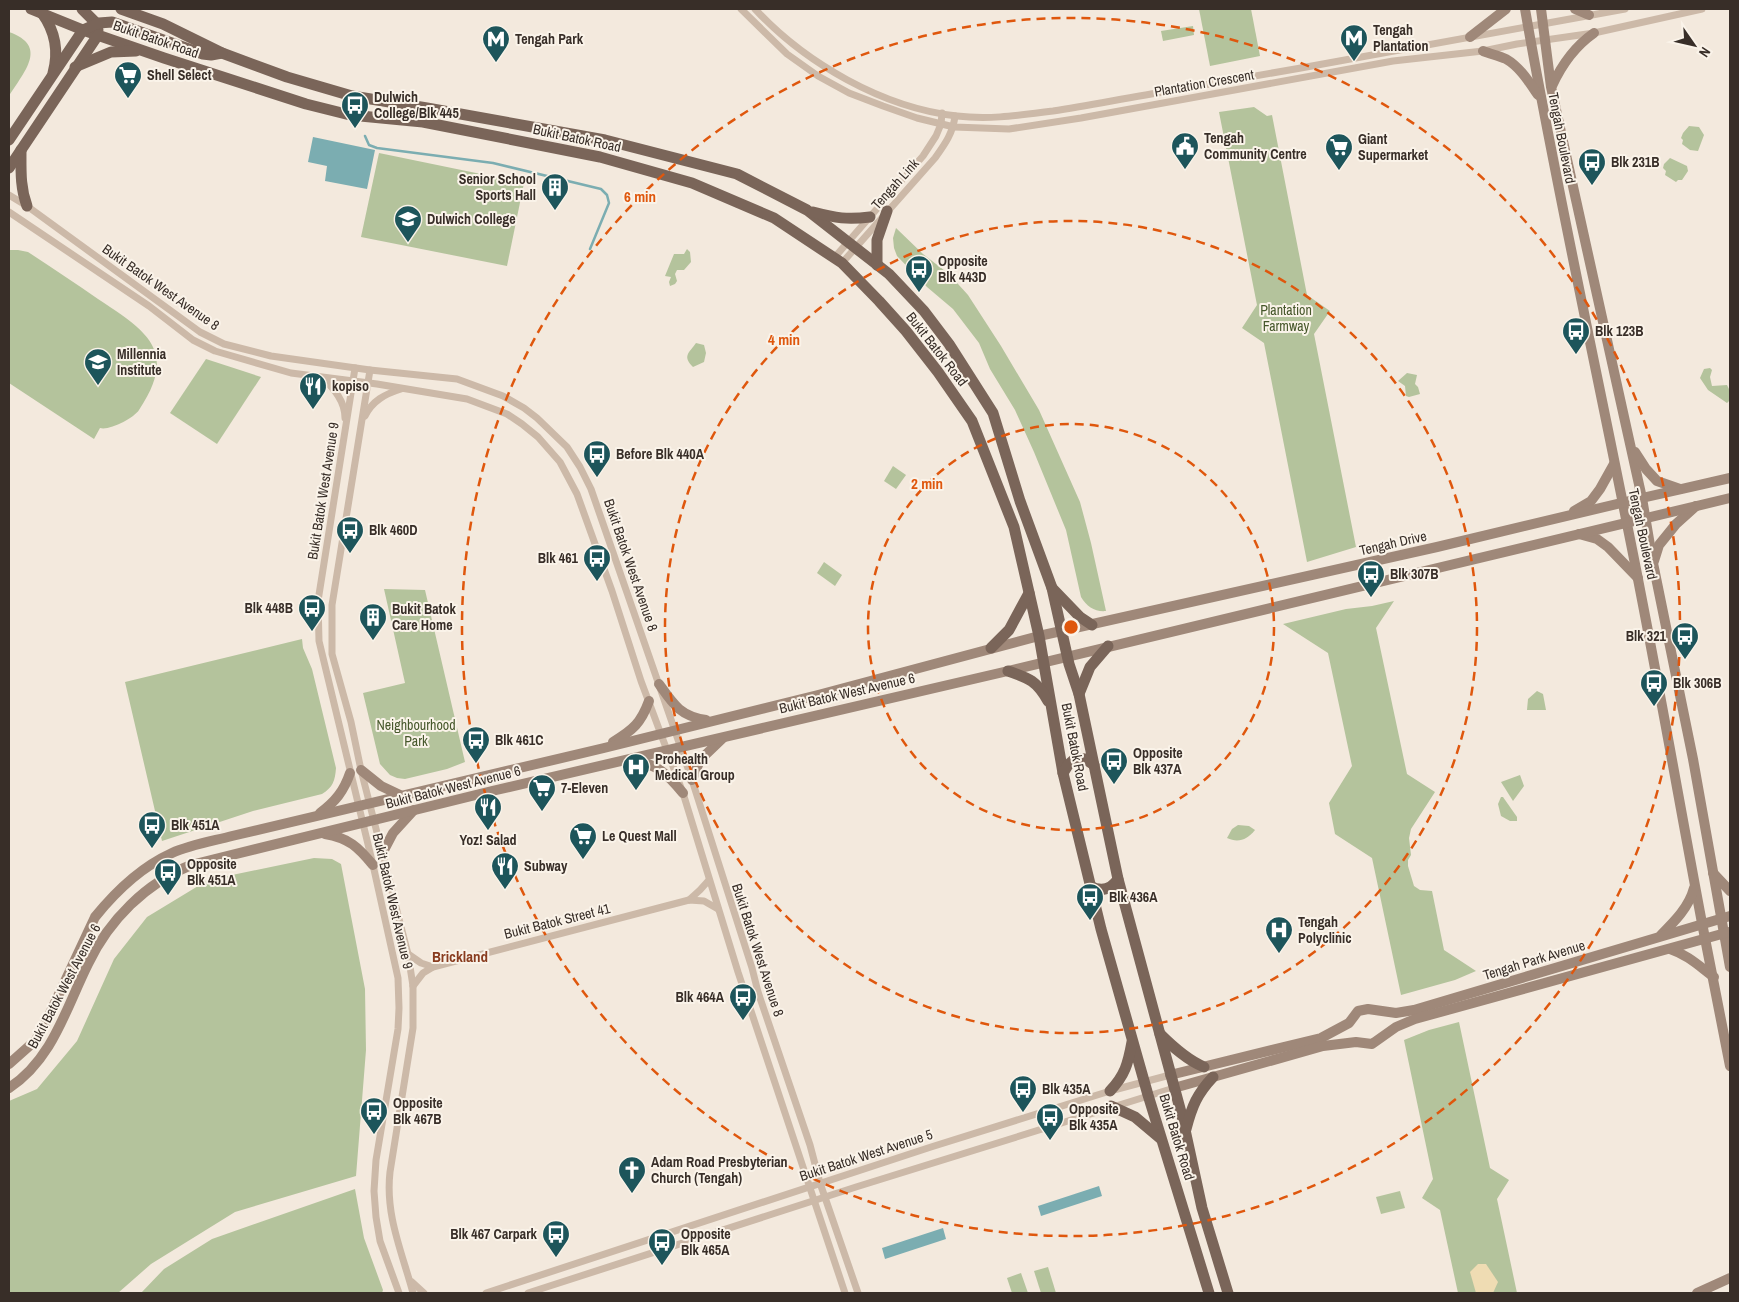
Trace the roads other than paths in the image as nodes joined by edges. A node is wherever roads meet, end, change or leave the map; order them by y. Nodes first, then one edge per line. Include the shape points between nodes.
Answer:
1 (82, 9) edge
2 (121, 9) edge
3 (741, 9) edge
4 (755, 9) edge
5 (1506, 9) edge
6 (1525, 9) edge
7 (1541, 9) edge
8 (1575, 9) edge
9 (1625, 9) edge
10 (1702, 9) edge
11 (36, 11) edge
12 (1589, 15) junction
13 (1543, 23) junction
14 (1528, 27) junction
15 (97, 29) junction
16 (84, 30) junction
17 (1594, 33) junction
18 (1470, 37) junction
19 (1545, 40) junction
20 (1530, 42) junction
21 (145, 51) junction
22 (1483, 51) junction
23 (222, 53) junction
24 (75, 67) junction
25 (52, 77) junction
26 (1552, 87) junction
27 (1540, 98) junction
28 (1078, 107) junction
29 (942, 113) junction
30 (955, 116) junction
31 (1081, 118) junction
32 (941, 124) junction
33 (954, 127) junction
34 (9, 140) edge
35 (21, 150) junction
36 (9, 168) edge
37 (9, 195) edge
38 (27, 206) junction
39 (807, 210) junction
40 (887, 211) junction
41 (9, 212) edge
42 (870, 217) junction
43 (852, 244) junction
44 (838, 260) junction
45 (877, 264) junction
46 (355, 368) junction
47 (370, 370) junction
48 (322, 378) junction
49 (353, 382) junction
50 (368, 383) junction
51 (403, 388) junction
52 (362, 423) junction
53 (346, 430) junction
54 (1630, 445) junction
55 (1614, 464) junction
56 (1730, 478) edge
57 (1680, 489) junction
58 (1642, 498) junction
59 (1730, 498) edge
60 (1623, 502) junction
61 (1697, 505) junction
62 (1566, 516) junction
63 (1645, 517) junction
64 (1627, 522) junction
65 (1578, 534) junction
66 (1653, 563) junction
67 (1638, 578) junction
68 (1052, 588) junction
69 (1030, 593) junction
70 (1092, 625) junction
71 (1062, 630) junction
72 (1039, 636) junction
73 (1108, 646) junction
74 (991, 648) junction
75 (1067, 655) junction
76 (1044, 662) junction
77 (1008, 671) junction
78 (659, 684) junction
79 (1079, 694) junction
80 (649, 701) junction
81 (1052, 710) junction
82 (712, 720) junction
83 (675, 730) junction
84 (661, 733) junction
85 (724, 737) junction
86 (681, 747) junction
87 (604, 748) junction
88 (667, 751) junction
89 (630, 760) junction
90 (1094, 765) junction
91 (361, 770) junction
92 (350, 773) junction
93 (1063, 773) junction
94 (692, 780) junction
95 (683, 793) junction
96 (400, 796) junction
97 (370, 803) junction
98 (358, 805) junction
99 (415, 810) junction
100 (315, 816) junction
101 (375, 820) junction
102 (363, 823) junction
103 (322, 833) junction
104 (383, 852) junction
105 (373, 865) junction
106 (1712, 872) junction
107 (1118, 879) junction
108 (709, 880) junction
109 (1695, 885) junction
110 (1090, 886) junction
111 (1730, 891) edge
112 (689, 900) junction
113 (718, 909) junction
114 (1726, 917) edge
115 (1702, 924) junction
116 (1727, 932) edge
117 (1661, 936) junction
118 (1705, 939) junction
119 (1669, 949) junction
120 (408, 954) junction
121 (1730, 966) edge
122 (433, 967) junction
123 (1714, 977) junction
124 (413, 986) junction
125 (1349, 1023) junction
126 (1159, 1032) junction
127 (1132, 1038) junction
128 (1356, 1042) junction
129 (9, 1064) edge
130 (1730, 1066) edge
131 (1204, 1067) junction
132 (1170, 1076) junction
133 (1213, 1077) junction
134 (1145, 1082) junction
135 (9, 1088) edge
136 (1174, 1088) junction
137 (1110, 1091) junction
138 (1148, 1095) junction
139 (1111, 1106) junction
140 (1185, 1132) junction
141 (1162, 1139) junction
142 (820, 1183) junction
143 (809, 1187) junction
144 (825, 1198) junction
145 (815, 1201) junction
146 (409, 1278) junction
147 (1730, 1278) edge
148 (399, 1293) edge
149 (414, 1293) edge
150 (424, 1293) edge
151 (486, 1293) edge
152 (528, 1293) edge
153 (845, 1293) edge
154 (858, 1293) edge
155 (1209, 1293) edge
156 (1228, 1293) edge
157 (1697, 1293) edge

1 - 15 main road
2 - 23 main road, Bukit Batok Road via 163,24
3 - 32 street, Plantation Crescent via 786,54 818,76 883,106
4 - 29 street, Plantation Crescent via 794,45 847,80 886,98
5 - 18 street
6 - 14 street, Tengah Boulevard
7 - 13 street, Tengah Boulevard
8 - 12 street
9 - 12 street, Plantation Crescent
10 - 17 street, Plantation Crescent
11 - 16 main road
11 - 25 main road via 50,24 54,36 56,65
12 - 13 street, Plantation Crescent
13 - 14 street, Plantation Crescent
13 - 19 street, Tengah Boulevard
14 - 18 street, Plantation Crescent
14 - 20 street, Tengah Boulevard
15 - 16 main road
15 - 21 main road, Bukit Batok Road
15 - 23 main road via 112,22 203,54
15 - 24 main road
16 - 25 main road
17 - 19 street, Plantation Crescent
17 - 26 street via 1571,54
18 - 28 street, Plantation Crescent
19 - 20 street, Plantation Crescent
19 - 26 street, Tengah Boulevard
20 - 22 street, Plantation Crescent
20 - 27 street, Tengah Boulevard
21 - 24 main road via 111,52
21 - 44 main road, Bukit Batok Road via 306,104 350,115 423,122 582,153 692,183 774,218
22 - 27 street via 1512,64
22 - 31 street, Plantation Crescent via 1393,62
23 - 39 main road, Bukit Batok Road via 352,96 605,140 685,160 737,174
24 - 35 main road
25 - 34 main road
26 - 54 street, Tengah Boulevard
27 - 55 street, Tengah Boulevard
28 - 30 street, Plantation Crescent via 999,118
28 - 31 street
29 - 30 street, Plantation Crescent
29 - 32 street, Tengah Link
30 - 33 street, Tengah Link
31 - 33 street, Plantation Crescent via 1009,129
32 - 33 street, Plantation Crescent
32 - 42 street, Tengah Link via 923,156
33 - 40 street, Tengah Link via 935,158
35 - 36 main road
35 - 38 main road via 21,184
37 - 38 street, Bukit Batok West Avenue 8
38 - 46 street, Bukit Batok West Avenue 8 via 184,321 224,344 271,356
39 - 42 main road via 850,220
39 - 43 main road, Bukit Batok Road
40 - 43 street, Tengah Link
40 - 45 main road via 877,240
41 - 48 street, Bukit Batok West Avenue 8 via 208,348 291,373
42 - 43 street, Tengah Link
43 - 44 street, Tengah Link
43 - 45 main road, Bukit Batok Road
44 - 69 main road, Bukit Batok Road via 906,331 972,421 1014,527
45 - 68 main road, Bukit Batok Road via 924,311 994,413 1020,501
46 - 47 street, Bukit Batok West Avenue 8
46 - 49 street, Bukit Batok West Avenue 9
47 - 50 street, Bukit Batok West Avenue 9
47 - 78 street, Bukit Batok West Avenue 8 via 457,379 508,398 537,418 567,447 591,489
48 - 49 street, Bukit Batok West Avenue 8
48 - 53 street via 342,402
49 - 50 street, Bukit Batok West Avenue 8
49 - 53 street, Bukit Batok West Avenue 9
50 - 51 street, Bukit Batok West Avenue 8
50 - 52 street, Bukit Batok West Avenue 9
51 - 52 street via 374,402
51 - 80 street, Bukit Batok West Avenue 8 via 467,398 507,414 538,437 560,462 577,494
52 - 91 street, Bukit Batok West Avenue 9 via 332,605 332,654
53 - 92 street, Bukit Batok West Avenue 9 via 318,601 319,641
54 - 57 street via 1657,481
54 - 58 street, Tengah Boulevard
55 - 60 street, Tengah Boulevard
55 - 62 street via 1591,500
56 - 57 street, Tengah Drive
57 - 58 street, Tengah Drive
58 - 60 street, Tengah Drive
58 - 63 street, Tengah Boulevard
59 - 61 street
60 - 62 street, Tengah Drive
60 - 64 street, Tengah Boulevard
61 - 63 street
61 - 66 street via 1659,545
62 - 70 street, Tengah Drive
63 - 64 street
63 - 66 street, Tengah Boulevard
64 - 65 street
64 - 67 street, Tengah Boulevard
65 - 67 street via 1597,538
65 - 73 street
66 - 106 street, Tengah Boulevard via 1693,759
67 - 109 street, Tengah Boulevard
68 - 70 main road
68 - 71 main road, Bukit Batok Road
69 - 72 main road, Bukit Batok Road
69 - 74 main road via 1010,630
70 - 71 street, Tengah Drive
71 - 72 street, Bukit Batok West Avenue 6
71 - 75 main road, Bukit Batok Road
72 - 74 street, Bukit Batok West Avenue 6
72 - 76 main road, Bukit Batok Road
73 - 75 street
73 - 79 main road via 1090,667
74 - 82 street, Bukit Batok West Avenue 6
75 - 76 street, Bukit Batok West Avenue 6
75 - 79 main road, Bukit Batok Road
76 - 77 street, Bukit Batok West Avenue 6
76 - 81 main road, Bukit Batok Road
77 - 81 main road via 1036,684
77 - 85 street, Bukit Batok West Avenue 6
78 - 82 street via 683,713
78 - 83 street, Bukit Batok West Avenue 8
79 - 90 main road, Bukit Batok Road
80 - 84 street, Bukit Batok West Avenue 8
80 - 87 street via 636,727
81 - 93 main road, Bukit Batok Road
82 - 83 street, Bukit Batok West Avenue 6
83 - 84 street, Bukit Batok West Avenue 6
83 - 86 street, Bukit Batok West Avenue 8
84 - 87 street, Bukit Batok West Avenue 6
84 - 88 street, Bukit Batok West Avenue 8
85 - 86 street, Bukit Batok West Avenue 6
85 - 94 street via 700,760
86 - 88 street, Bukit Batok West Avenue 6
86 - 94 street, Bukit Batok West Avenue 8
87 - 96 street, Bukit Batok West Avenue 6
88 - 89 street, Bukit Batok West Avenue 6
88 - 95 street, Bukit Batok West Avenue 8
89 - 95 street via 658,768
89 - 99 street, Bukit Batok West Avenue 6
90 - 93 main road via 1076,758
90 - 107 main road, Bukit Batok Road
91 - 96 street
91 - 97 street, Bukit Batok West Avenue 9
92 - 98 street, Bukit Batok West Avenue 9
92 - 100 street via 337,799
93 - 110 main road, Bukit Batok Road
94 - 142 street, Bukit Batok West Avenue 8
95 - 108 street, Bukit Batok West Avenue 8
96 - 97 street, Bukit Batok West Avenue 6
97 - 98 street, Bukit Batok West Avenue 6
97 - 101 street, Bukit Batok West Avenue 9
98 - 100 street, Bukit Batok West Avenue 6
98 - 102 street, Bukit Batok West Avenue 9
99 - 101 street, Bukit Batok West Avenue 6
99 - 104 street via 393,833
100 - 129 street, Bukit Batok West Avenue 6 via 173,852 134,878 107,902 95,918 36,1040
101 - 102 street, Bukit Batok West Avenue 6
101 - 104 street, Bukit Batok West Avenue 9
102 - 103 street, Bukit Batok West Avenue 6
102 - 105 street, Bukit Batok West Avenue 9
103 - 105 street via 344,838
103 - 135 street, Bukit Batok West Avenue 6 via 191,865 167,876 146,892 121,914 100,942 63,1021 41,1058
104 - 120 street, Bukit Batok West Avenue 9
105 - 148 street, Bukit Batok West Avenue 9 via 398,978 399,1008 374,1191 380,1241
106 - 111 street
106 - 114 street, Tengah Boulevard
107 - 110 main road via 1106,890
107 - 126 main road, Bukit Batok Road
108 - 112 street, Bukit Batok Street 41
108 - 113 street, Bukit Batok West Avenue 8
109 - 115 street, Tengah Boulevard
109 - 117 street via 1691,899
110 - 127 main road, Bukit Batok Road
112 - 113 street, Bukit Batok Street 41 via 704,901
112 - 122 street, Bukit Batok Street 41
113 - 143 street, Bukit Batok West Avenue 8
114 - 115 street, Tengah Park Avenue
114 - 116 street, Tengah Boulevard
115 - 117 street, Tengah Park Avenue
115 - 118 street, Tengah Boulevard
116 - 118 street, Tengah Park Avenue
116 - 121 street, Tengah Boulevard
117 - 125 street, Tengah Park Avenue via 1414,1010 1396,1013 1368,1009 1358,1011
118 - 119 street, Tengah Park Avenue
118 - 123 street, Tengah Boulevard
119 - 123 street via 1692,959
119 - 128 street, Tengah Park Avenue via 1415,1019 1396,1026 1372,1044
120 - 122 street
120 - 124 street, Bukit Batok West Avenue 9
122 - 124 street, Bukit Batok Street 41 via 423,972
123 - 130 street, Tengah Boulevard
124 - 146 street, Bukit Batok West Avenue 9 via 413,1028 388,1195 390,1214
125 - 128 street
125 - 131 street, Tengah Park Avenue via 1321,1038
126 - 131 main road via 1171,1046
126 - 132 main road, Bukit Batok Road
127 - 134 main road, Bukit Batok Road
127 - 137 main road via 1126,1068
128 - 133 street, Tengah Park Avenue via 1323,1046
131 - 132 street, Tengah Park Avenue
132 - 134 street, Bukit Batok West Avenue 5
132 - 136 main road, Bukit Batok Road
133 - 136 street, Tengah Park Avenue
133 - 140 main road via 1197,1095
134 - 137 street, Bukit Batok West Avenue 5
134 - 138 main road, Bukit Batok Road
136 - 138 street, Bukit Batok West Avenue 5
136 - 140 main road, Bukit Batok Road
137 - 142 street, Bukit Batok West Avenue 5
138 - 139 street, Bukit Batok West Avenue 5
138 - 141 main road, Bukit Batok Road
139 - 141 main road via 1135,1117
139 - 144 street, Bukit Batok West Avenue 5
140 - 156 main road, Bukit Batok Road via 1202,1208
141 - 155 main road, Bukit Batok Road
142 - 143 street, Bukit Batok West Avenue 5
142 - 144 street, Bukit Batok West Avenue 8
143 - 145 street, Bukit Batok West Avenue 8
143 - 151 street, Bukit Batok West Avenue 5
144 - 145 street, Bukit Batok West Avenue 5
144 - 154 street, Bukit Batok West Avenue 8
145 - 152 street, Bukit Batok West Avenue 5
145 - 153 street, Bukit Batok West Avenue 8
146 - 149 street, Bukit Batok West Avenue 9
146 - 150 street
147 - 157 street

